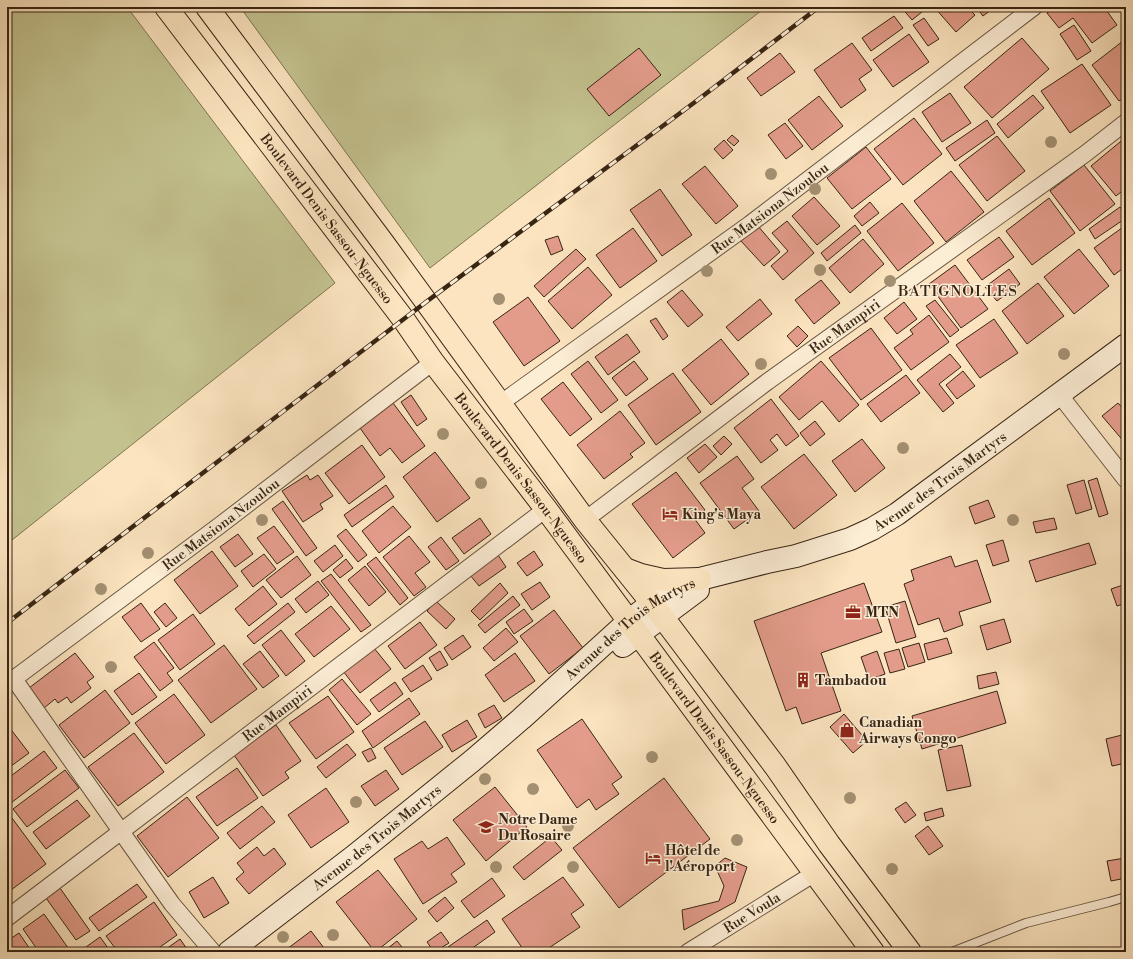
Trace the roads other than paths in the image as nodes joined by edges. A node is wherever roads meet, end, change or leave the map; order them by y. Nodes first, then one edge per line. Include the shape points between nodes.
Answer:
1 (166, 7) edge
2 (207, 7) edge
3 (1034, 7) edge
4 (1126, 122) edge
5 (1126, 344) edge
6 (433, 362) junction
7 (1059, 394) junction
8 (501, 403) junction
9 (1126, 480) edge
10 (546, 509) junction
11 (585, 520) junction
12 (624, 569) junction
13 (730, 572) junction
14 (700, 579) junction
15 (657, 610) junction
16 (634, 628) junction
17 (10, 682) edge
18 (122, 831) junction
19 (815, 873) junction
20 (1126, 896) edge
21 (7, 918) edge
22 (213, 952) edge
23 (229, 952) edge
24 (688, 952) edge
25 (873, 952) edge
26 (910, 952) edge
27 (952, 952) edge

1 - 6 main road, Boulevard Denis Sassou-Nguesso via 404,320
2 - 8 main road, Boulevard Denis Sassou-Nguesso
3 - 8 street, Rue Matsiona Nzoulou via 750,224
4 - 11 street, Rue Mampiri via 767,382
5 - 7 main road, Avenue des Trois Martyrs
6 - 10 main road, Boulevard Denis Sassou-Nguesso
6 - 17 street, Rue Matsiona Nzoulou
7 - 9 street
7 - 13 main road, Avenue des Trois Martyrs via 872,530 796,556
8 - 11 main road, Boulevard Denis Sassou-Nguesso
10 - 16 main road, Boulevard Denis Sassou-Nguesso
10 - 18 street, Rue Mampiri
11 - 12 main road, Boulevard Denis Sassou-Nguesso
12 - 14 main road via 663,580
12 - 15 main road, Boulevard Denis Sassou-Nguesso
13 - 14 main road, Avenue des Trois Martyrs
13 - 15 main road, Avenue des Trois Martyrs
14 - 15 main road, Avenue des Trois Martyrs via 672,592
15 - 16 main road, Avenue des Trois Martyrs
15 - 26 main road, Boulevard Denis Sassou-Nguesso via 775,766 829,844
16 - 19 main road, Boulevard Denis Sassou-Nguesso
16 - 23 main road, Avenue des Trois Martyrs via 472,761
17 - 18 street
18 - 21 street, Rue Mampiri
18 - 22 street via 172,904
19 - 24 street, Rue Voula
19 - 25 main road, Boulevard Denis Sassou-Nguesso
20 - 27 lane via 1026,923

